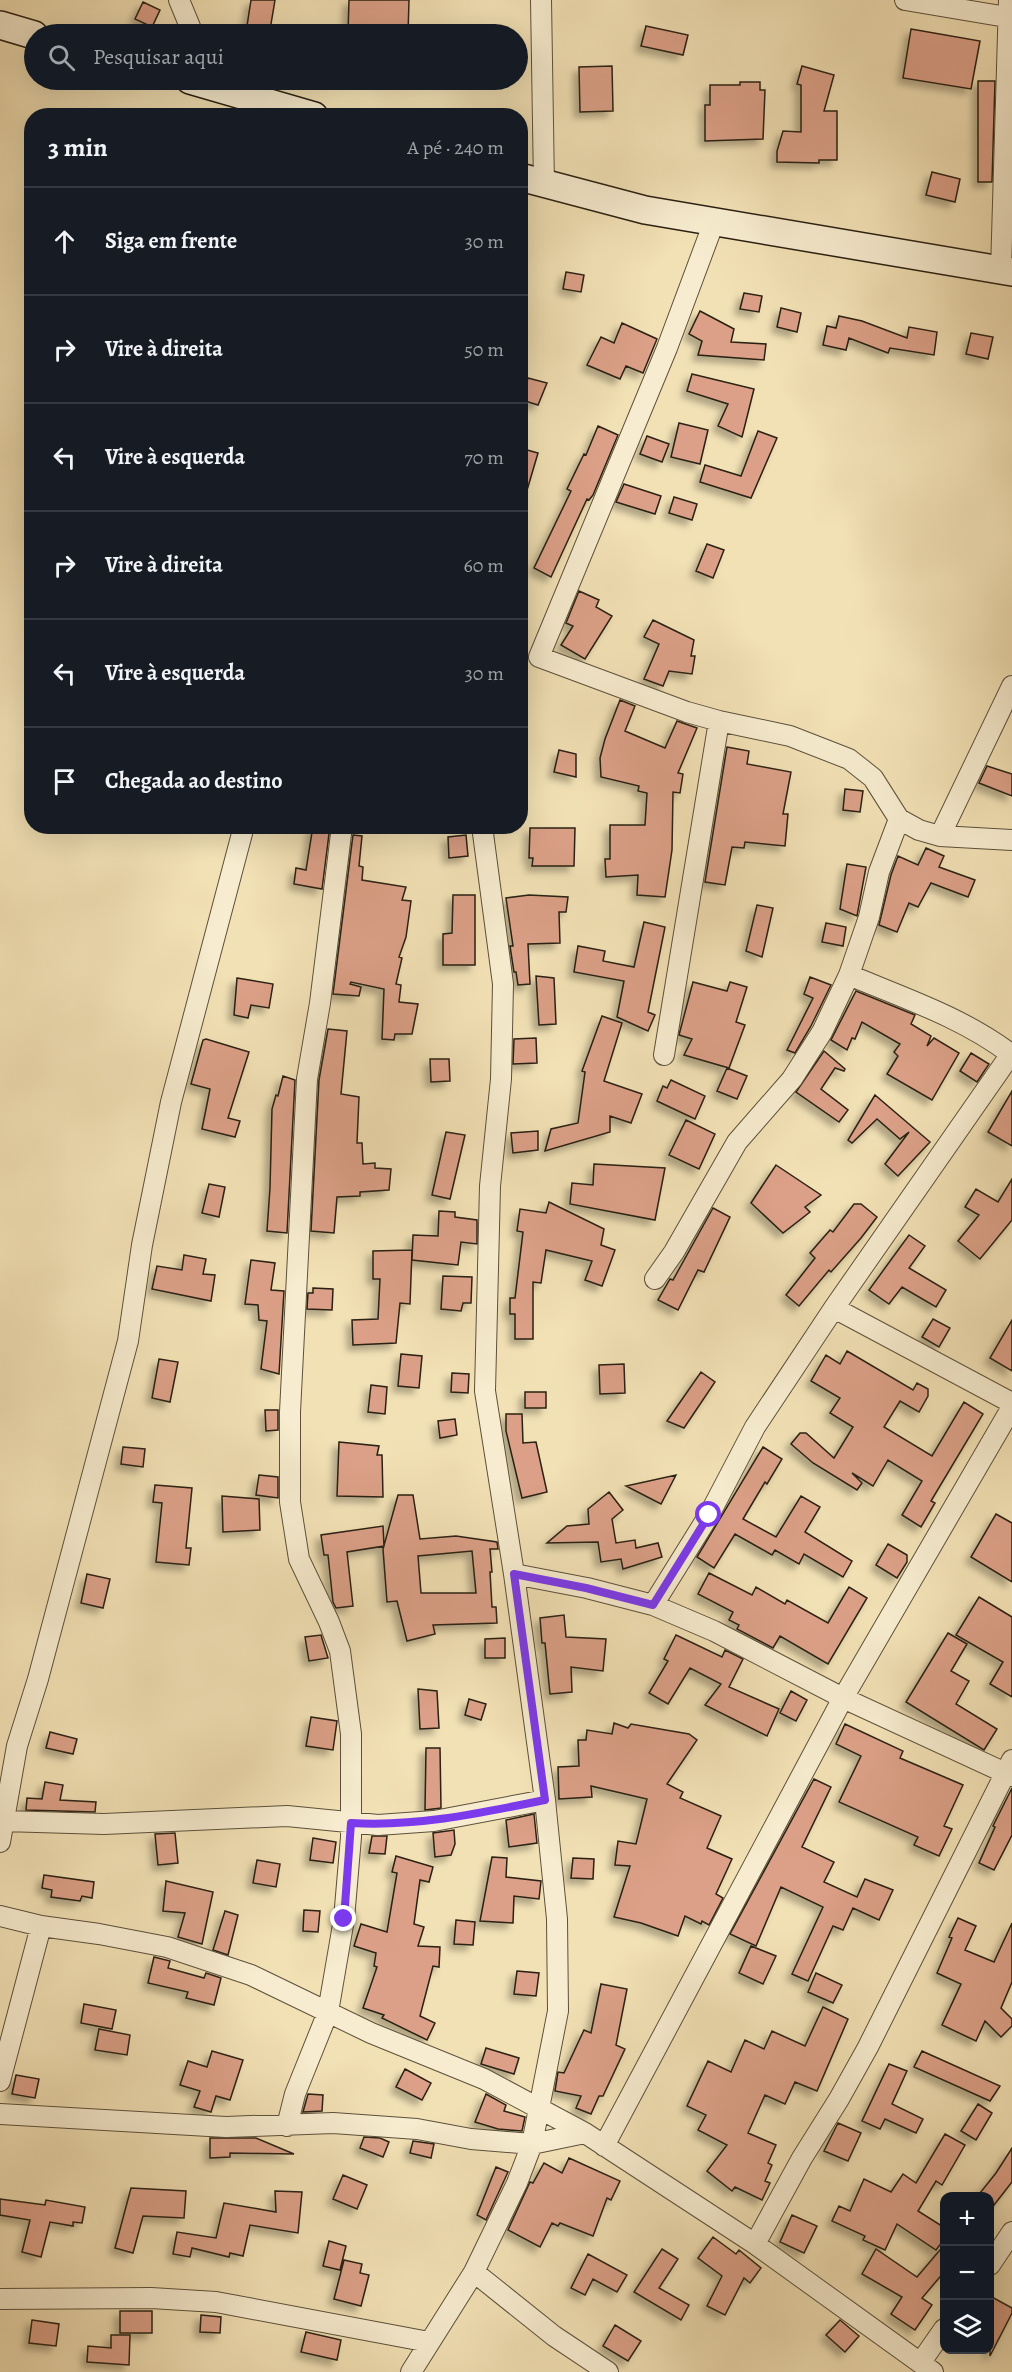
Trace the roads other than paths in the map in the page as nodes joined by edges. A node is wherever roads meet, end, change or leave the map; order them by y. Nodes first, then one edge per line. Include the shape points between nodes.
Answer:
1 (541, 0) edge
2 (905, 0) edge
3 (176, 2) edge
4 (1010, 12) edge
5 (188, 24) edge
6 (0, 25) edge
7 (24, 32) edge
8 (231, 90) edge
9 (289, 108) edge
10 (532, 181) edge
11 (714, 222) junction
12 (1006, 271) edge
13 (530, 658) edge
14 (1012, 686) edge
15 (719, 721) junction
16 (899, 819) junction
17 (242, 834) edge
18 (341, 834) edge
19 (483, 834) edge
20 (940, 836) junction
21 (1012, 840) edge
22 (849, 975) junction
23 (663, 1055) dead end
24 (1012, 1055) edge
25 (655, 1279) dead end
26 (834, 1308) junction
27 (1012, 1405) edge
28 (514, 1574) junction
29 (653, 1605) junction
30 (843, 1698) junction
31 (1010, 1769) edge
32 (545, 1800) junction
33 (3, 1821) junction
34 (351, 1823) junction
35 (0, 1842) edge
36 (0, 1916) edge
37 (41, 1926) junction
38 (328, 2012) junction
39 (0, 2081) edge
40 (540, 2108) junction
41 (0, 2114) edge
42 (287, 2126) junction
43 (585, 2133) junction
44 (532, 2144) junction
45 (604, 2146) junction
46 (1012, 2232) edge
47 (755, 2244) junction
48 (994, 2259) edge
49 (474, 2272) junction
50 (0, 2299) edge
51 (940, 2340) edge
52 (429, 2342) junction
53 (927, 2367) edge
54 (411, 2372) edge
55 (608, 2372) edge

1 - 10 street
2 - 4 street
3 - 5 street
4 - 12 street
6 - 7 main road
8 - 9 main road
10 - 11 main road via 645,210
11 - 12 main road
11 - 13 street via 667,348
13 - 15 street
14 - 20 street
15 - 16 street via 790,736 849,759 873,778
15 - 23 street
16 - 20 street
16 - 22 street
17 - 33 street via 171,1102 144,1234 128,1341 17,1746
18 - 34 street via 308,1079 291,1400 290,1502 298,1559 340,1651 351,1734
19 - 28 street via 503,984 501,1079 490,1186 485,1391
20 - 21 street
22 - 24 street via 929,1008 987,1037
22 - 25 street via 816,1042 792,1079 737,1142
24 - 26 street
26 - 27 street
26 - 29 street via 755,1427 709,1515
27 - 30 street
28 - 29 street
28 - 32 street
29 - 30 street via 714,1631
30 - 31 street
30 - 45 street
31 - 47 street via 868,2047
32 - 34 street via 434,1821
32 - 40 street via 557,1919 558,2011
33 - 34 street via 105,1824 286,1816
33 - 35 street
34 - 38 street via 344,1919
36 - 37 street
37 - 38 street via 167,1947 251,1975
37 - 39 street
38 - 40 street via 484,2079
38 - 42 street via 294,2094
40 - 43 street
40 - 44 street
41 - 42 street via 226,2127
42 - 44 street via 333,2123 417,2129
43 - 44 street
43 - 45 street
44 - 49 street
45 - 47 street
46 - 48 street
47 - 53 street
49 - 52 street
49 - 55 street via 554,2336
50 - 52 street via 151,2298 216,2302
51 - 53 street
52 - 54 street

